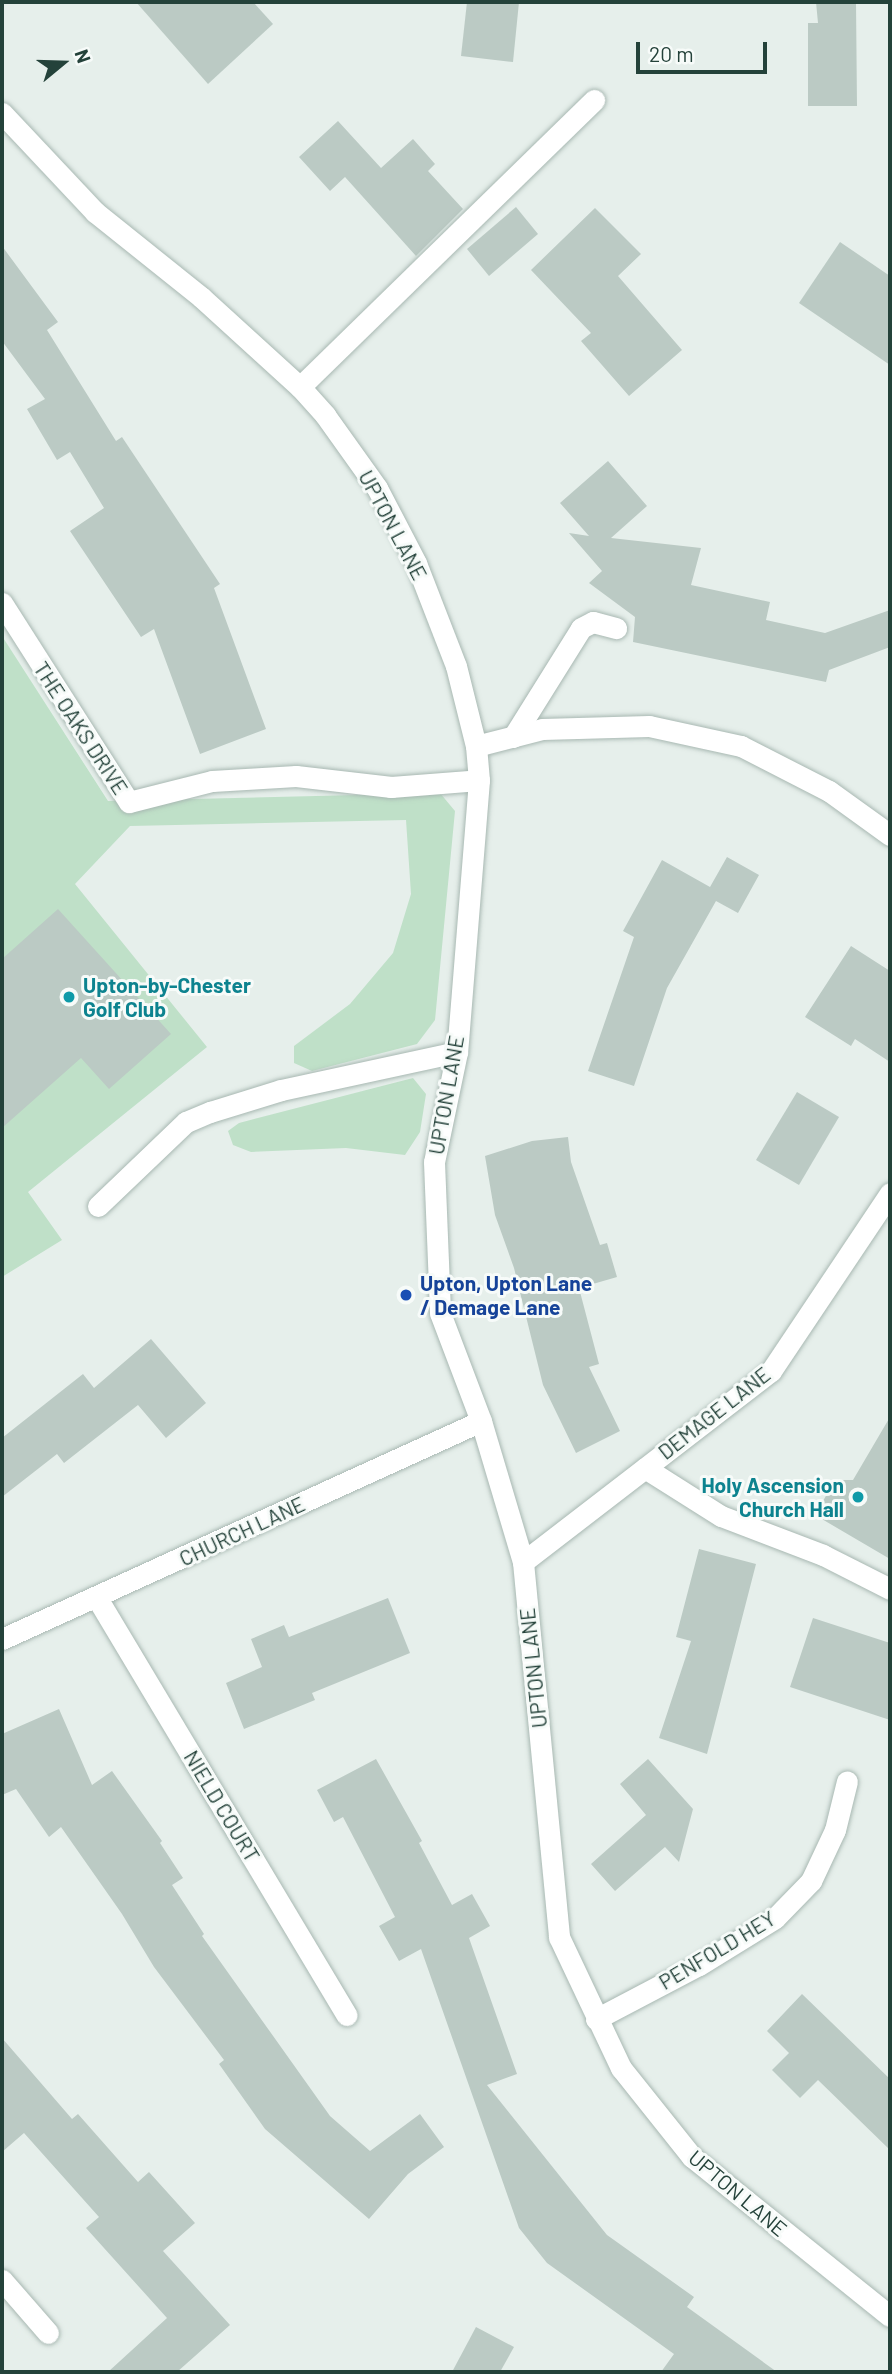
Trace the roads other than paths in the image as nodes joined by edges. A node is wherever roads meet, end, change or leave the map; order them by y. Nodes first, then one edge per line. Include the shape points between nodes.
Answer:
1 (594, 100) dead end
2 (2, 113) edge
3 (300, 387) junction
4 (2, 603) edge
5 (616, 628) dead end
6 (513, 737) junction
7 (476, 746) junction
8 (479, 780) junction
9 (890, 835) edge
10 (457, 1052) junction
11 (890, 1193) edge
12 (98, 1206) dead end
13 (481, 1422) junction
14 (645, 1468) junction
15 (523, 1562) junction
16 (890, 1589) edge
17 (97, 1598) junction
18 (2, 1639) edge
19 (846, 1781) dead end
20 (347, 2015) dead end
21 (596, 2020) junction
22 (2, 2280) edge
23 (890, 2316) edge
24 (48, 2333) dead end

1 - 3 street
2 - 3 street, UPTON LANE via 94,212 201,297
3 - 7 street, UPTON LANE via 377,488 416,563 456,666
4 - 8 street, THE OAKS DRIVE via 129,802 212,781 296,776 391,787
5 - 6 street via 593,622 581,628
6 - 7 street
6 - 9 street via 542,729 649,726 741,746 830,792
7 - 8 street, UPTON LANE
8 - 10 street, UPTON LANE
10 - 12 street via 281,1090 186,1122
10 - 13 street, UPTON LANE via 434,1162 440,1312
11 - 14 street, DEMAGE LANE via 771,1371
13 - 15 street, UPTON LANE
13 - 17 street, CHURCH LANE
14 - 15 street, DEMAGE LANE
14 - 16 street via 720,1516 823,1555
15 - 21 street, UPTON LANE via 559,1937
17 - 18 street, CHURCH LANE
17 - 20 street, NIELD COURT
19 - 21 street, PENFOLD HEY via 835,1830 811,1881 775,1918
21 - 23 street, UPTON LANE via 621,2068 692,2157
22 - 24 street

